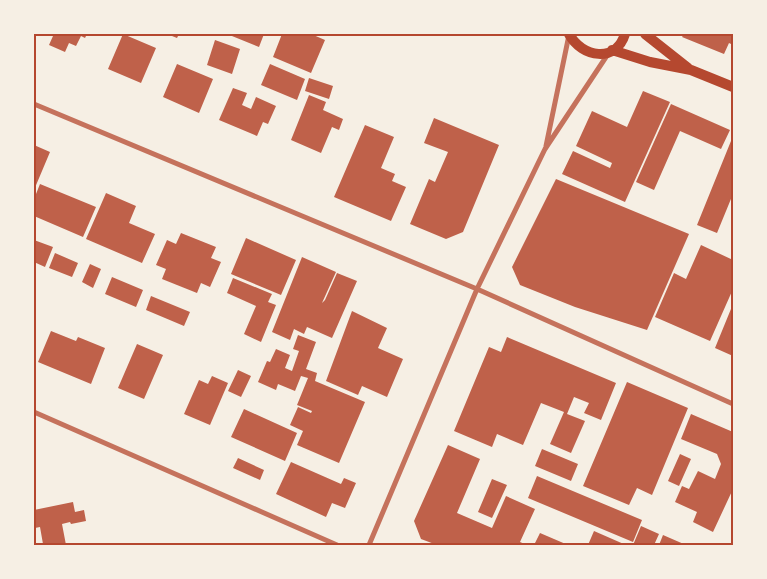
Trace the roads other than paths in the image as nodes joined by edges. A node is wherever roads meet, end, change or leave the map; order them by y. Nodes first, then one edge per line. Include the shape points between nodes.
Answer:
1 (569, 34) edge
2 (625, 34) edge
3 (645, 34) edge
4 (611, 51) junction
5 (691, 70) junction
6 (733, 86) edge
7 (34, 104) edge
8 (545, 149) junction
9 (477, 289) junction
10 (733, 404) edge
11 (34, 412) edge
12 (338, 545) edge
13 (369, 545) edge

1 - 4 main road via 574,43 590,53
1 - 8 street
2 - 4 main road
3 - 5 main road
4 - 5 main road
4 - 8 street
5 - 6 main road
7 - 9 street
8 - 9 street
9 - 10 street
9 - 13 street
11 - 12 street

